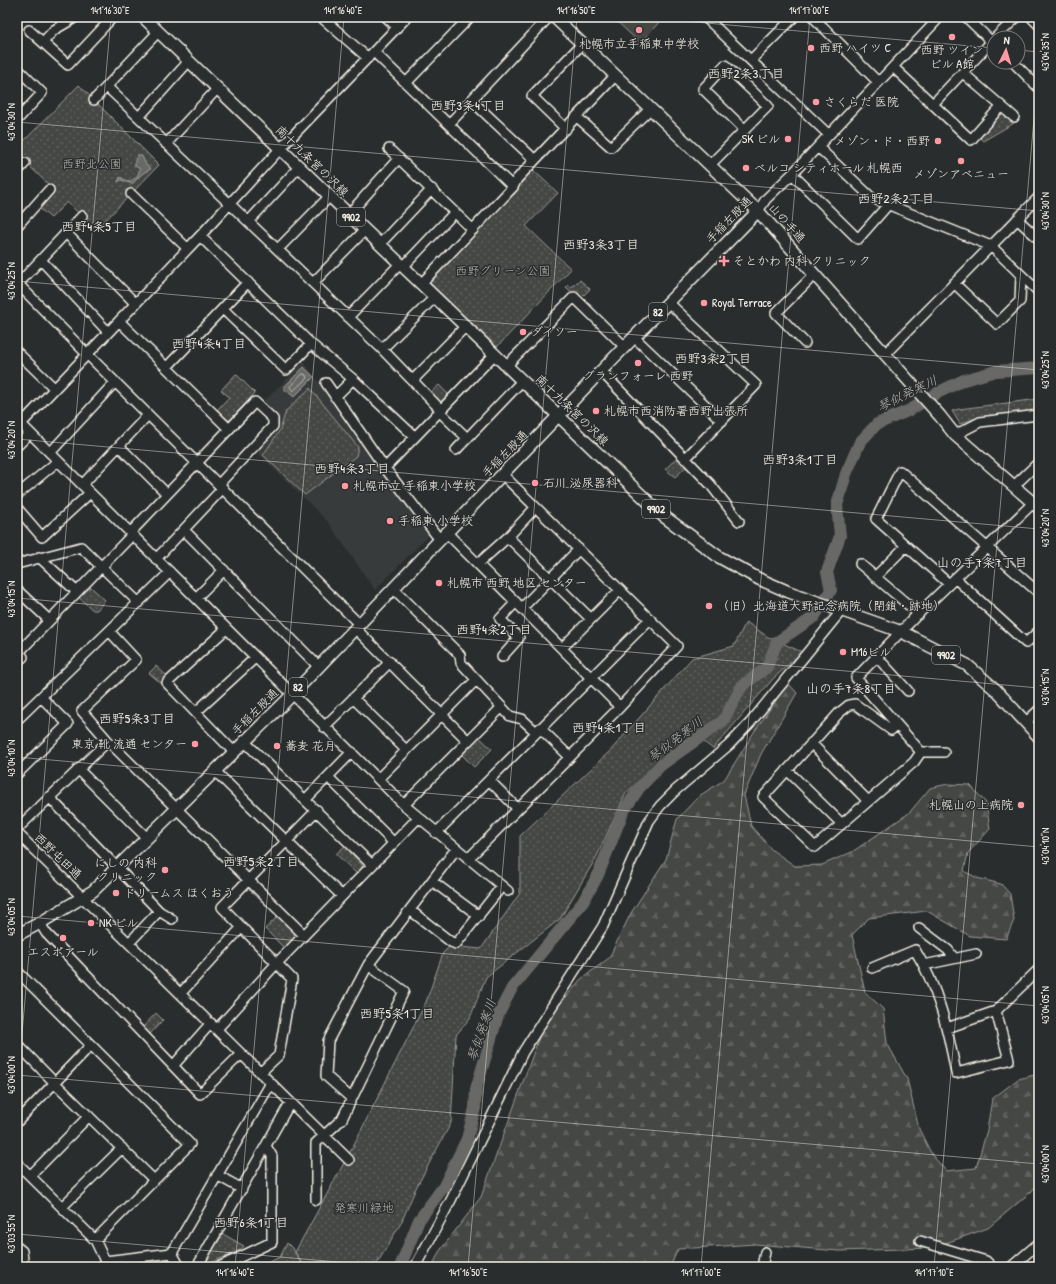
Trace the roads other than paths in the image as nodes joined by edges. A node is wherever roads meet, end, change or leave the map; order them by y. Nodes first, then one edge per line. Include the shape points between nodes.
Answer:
1 (76, 17) edge
2 (113, 17) edge
3 (321, 17) edge
4 (386, 17) edge
5 (407, 17) edge
6 (470, 17) edge
7 (549, 17) edge
8 (554, 17) edge
9 (705, 17) edge
10 (794, 17) edge
11 (813, 17) edge
12 (940, 17) edge
13 (966, 17) edge
14 (1017, 17) edge
15 (1031, 17) edge
16 (148, 18) edge
17 (1039, 25) edge
18 (397, 28) junction
19 (29, 30) dead end
20 (1005, 30) edge
21 (158, 32) junction
22 (986, 34) edge
23 (43, 42) junction
24 (582, 44) junction
25 (986, 49) edge
26 (371, 55) junction
27 (751, 60) junction
28 (189, 61) junction
29 (893, 67) junction
30 (17, 68) edge
31 (1022, 70) edge
32 (963, 73) junction
33 (616, 76) junction
34 (878, 82) junction
35 (406, 83) junction
36 (1038, 85) edge
37 (107, 87) junction
38 (218, 88) junction
39 (94, 100) dead end
40 (471, 100) junction
41 (933, 104) junction
42 (1001, 106) junction
43 (650, 109) junction
44 (577, 116) junction
45 (139, 117) junction
46 (1014, 117) dead end
47 (17, 120) edge
48 (449, 124) junction
49 (566, 129) junction
50 (745, 130) junction
51 (829, 135) junction
52 (166, 144) junction
53 (818, 147) junction
54 (280, 149) junction
55 (389, 149) dead end
56 (399, 158) junction
57 (535, 160) junction
58 (25, 163) dead end
59 (710, 165) junction
60 (299, 167) junction
61 (17, 172) edge
62 (792, 174) junction
63 (513, 186) junction
64 (432, 189) junction
65 (49, 190) dead end
66 (131, 194) dead end
67 (330, 196) junction
68 (1039, 197) edge
69 (230, 202) junction
70 (887, 206) junction
71 (758, 211) junction
72 (455, 212) junction
73 (349, 214) junction
74 (82, 216) dead end
75 (1017, 219) junction
76 (249, 221) junction
77 (17, 226) edge
78 (365, 230) junction
79 (473, 230) junction
80 (66, 233) junction
81 (200, 236) junction
82 (1039, 239) edge
83 (380, 244) junction
84 (992, 246) junction
85 (187, 248) junction
86 (278, 249) junction
87 (41, 260) junction
88 (402, 265) junction
89 (814, 274) junction
90 (1021, 275) junction
91 (248, 282) junction
92 (313, 283) junction
93 (17, 284) edge
94 (421, 284) junction
95 (954, 284) junction
96 (1039, 292) edge
97 (435, 297) junction
98 (668, 302) junction
99 (135, 303) junction
100 (223, 309) junction
101 (348, 317) junction
102 (119, 321) junction
103 (465, 327) junction
104 (108, 332) junction
105 (634, 337) junction
106 (806, 343) dead end
107 (311, 344) junction
108 (625, 347) junction
109 (382, 349) junction
110 (17, 352) edge
111 (87, 354) junction
112 (885, 354) junction
113 (494, 355) junction
114 (506, 366) junction
115 (167, 367) junction
116 (601, 371) junction
117 (353, 379) junction
118 (413, 380) junction
119 (522, 381) junction
120 (115, 382) junction
121 (326, 383) dead end
122 (54, 388) junction
123 (335, 397) junction
124 (440, 411) junction
125 (148, 415) junction
126 (1039, 415) edge
127 (559, 416) junction
128 (722, 421) junction
129 (19, 422) edge
130 (229, 429) junction
131 (30, 433) junction
132 (955, 435) junction
133 (415, 437) junction
134 (467, 438) junction
135 (17, 446) edge
136 (119, 446) junction
137 (456, 450) dead end
138 (50, 453) junction
139 (685, 459) junction
140 (58, 461) junction
141 (1039, 462) edge
142 (196, 463) junction
143 (385, 468) junction
144 (503, 474) junction
145 (82, 485) junction
146 (221, 486) junction
147 (1014, 486) junction
148 (90, 493) junction
149 (167, 494) junction
150 (17, 495) edge
151 (1036, 506) edge
152 (17, 508) edge
153 (535, 508) junction
154 (739, 521) dead end
155 (184, 530) junction
156 (131, 534) junction
157 (443, 537) junction
158 (508, 537) junction
159 (906, 546) junction
160 (988, 547) junction
161 (579, 548) junction
162 (38, 557) junction
163 (156, 559) junction
164 (17, 564) edge
165 (478, 564) junction
166 (860, 564) dead end
167 (101, 566) junction
168 (224, 570) junction
169 (170, 572) junction
170 (875, 577) junction
171 (549, 579) junction
172 (952, 581) junction
173 (393, 588) junction
174 (17, 590) edge
175 (620, 590) junction
176 (76, 591) junction
177 (1039, 592) edge
178 (196, 598) junction
179 (139, 603) junction
180 (519, 605) junction
181 (842, 610) junction
182 (919, 614) junction
183 (591, 619) junction
184 (650, 619) junction
185 (49, 620) junction
186 (357, 626) junction
187 (226, 629) junction
188 (1039, 631) edge
189 (110, 632) junction
190 (902, 632) junction
191 (562, 648) junction
192 (18, 652) edge
193 (502, 657) dead end
194 (877, 657) junction
195 (255, 658) junction
196 (17, 662) edge
197 (390, 662) junction
198 (318, 666) junction
199 (592, 677) junction
200 (476, 680) junction
201 (908, 691) dead end
202 (291, 694) junction
203 (41, 697) junction
204 (353, 698) junction
205 (502, 707) junction
206 (620, 707) junction
207 (1039, 710) edge
208 (196, 712) junction
209 (441, 714) junction
210 (17, 720) edge
211 (1026, 722) junction
212 (897, 726) junction
213 (324, 727) junction
214 (538, 730) junction
215 (1039, 737) edge
216 (108, 741) junction
217 (244, 741) junction
218 (468, 741) junction
219 (811, 743) junction
220 (406, 750) junction
221 (234, 752) junction
222 (352, 752) junction
223 (921, 752) junction
224 (944, 752) dead end
225 (570, 757) junction
226 (78, 769) junction
227 (787, 770) junction
228 (215, 771) junction
229 (17, 774) edge
230 (329, 778) junction
231 (378, 779) junction
232 (489, 780) junction
233 (49, 798) junction
234 (306, 800) junction
235 (868, 801) junction
236 (404, 805) junction
237 (177, 808) junction
238 (518, 809) junction
239 (317, 810) junction
240 (418, 818) junction
241 (842, 824) junction
242 (17, 829) edge
243 (436, 833) junction
244 (19, 838) edge
245 (147, 838) junction
246 (288, 841) junction
247 (394, 843) junction
248 (456, 849) junction
249 (468, 859) junction
250 (372, 865) junction
251 (117, 867) junction
252 (250, 880) junction
253 (432, 881) junction
254 (82, 896) junction
255 (342, 896) junction
256 (410, 910) junction
257 (159, 911) junction
258 (479, 916) junction
259 (172, 919) dead end
260 (40, 923) junction
261 (242, 927) junction
262 (919, 928) dead end
263 (17, 935) edge
264 (304, 935) junction
265 (130, 942) junction
266 (976, 954) dead end
267 (954, 958) junction
268 (277, 963) junction
269 (924, 964) junction
270 (368, 965) junction
271 (872, 968) dead end
272 (1039, 969) edge
273 (17, 971) edge
274 (181, 993) junction
275 (996, 1011) junction
276 (214, 1026) junction
277 (947, 1028) junction
278 (17, 1044) edge
279 (92, 1045) junction
280 (241, 1054) junction
281 (173, 1066) junction
282 (260, 1073) junction
283 (271, 1083) junction
284 (56, 1084) junction
285 (351, 1098) junction
286 (290, 1103) junction
287 (89, 1116) junction
288 (17, 1122) edge
289 (324, 1135) junction
290 (266, 1146) junction
291 (122, 1148) junction
292 (349, 1160) dead end
293 (17, 1163) edge
294 (217, 1175) junction
295 (30, 1176) junction
296 (154, 1180) junction
297 (242, 1189) junction
298 (316, 1200) dead end
299 (62, 1207) junction
300 (95, 1240) junction
301 (920, 1242) dead end
302 (1039, 1243) edge
303 (17, 1247) edge
304 (765, 1252) dead end
305 (172, 1253) junction
306 (103, 1264) edge
307 (1018, 1265) edge
308 (24, 1267) edge
309 (180, 1267) edge
310 (197, 1267) edge
311 (219, 1267) edge
312 (415, 1267) edge
313 (762, 1267) edge
314 (992, 1267) edge

1 - 23 street via 54,30
2 - 23 street via 68,65
3 - 26 street
4 - 18 street
5 - 18 street
6 - 35 street
7 - 40 street
8 - 24 main road, 山の手通
9 - 27 street
10 - 27 street
11 - 34 street
12 - 29 street, 手稲左股通
13 - 22 street
14 - 20 street
15 - 17 street
16 - 21 main road, 南十九条宮の沢線 / 9902
18 - 26 street
19 - 23 street
21 - 28 main road, 南十九条宮の沢線 / 9902
21 - 37 street
24 - 33 main road, 山の手通
24 - 49 street via 532,96
25 - 32 street
26 - 35 street
26 - 54 street
27 - 51 street
28 - 38 main road, 南十九条宮の沢線 / 9902
28 - 45 street
29 - 34 street, 手稲左股通
29 - 41 street
30 - 47 street via 42,93
31 - 36 street
32 - 41 street
32 - 42 street
33 - 43 main road, 山の手通
33 - 44 street
34 - 51 street, 手稲左股通
35 - 48 street
37 - 39 street
37 - 45 street
38 - 52 street
38 - 54 main road, 南十九条宮の沢線 / 9902
40 - 48 street
40 - 57 street
41 - 42 street via 971,140
42 - 46 street
43 - 44 street via 611,147
43 - 59 main road, 山の手通
44 - 49 street
45 - 52 street
48 - 63 street
49 - 57 street
50 - 50 street via 768,106 724,66 703,89
50 - 59 street
51 - 53 street, 手稲左股通
52 - 69 street
53 - 62 street, 手稲左股通
53 - 70 street via 872,198
54 - 60 main road, 南十九条宮の沢線 / 9902
54 - 69 street
55 - 56 street
56 - 64 street
56 - 73 street
57 - 63 street
58 - 61 street
59 - 71 main road, 山の手通
60 - 67 main road, 南十九条宮の沢線 / 9902
60 - 76 street
62 - 70 street via 858,239
62 - 71 street, 手稲左股通 via 766,199
63 - 79 street
64 - 72 street
64 - 83 street
65 - 77 street
66 - 85 street
67 - 73 main road, 南十九条宮の沢線 / 9902
67 - 86 street
68 - 75 street
69 - 76 street
69 - 81 street
70 - 84 street via 932,221
71 - 89 main road, 山の手通
71 - 98 main road, 手稲左股通 / 82
72 - 79 street
72 - 88 street
73 - 78 main road, 南十九条宮の沢線 / 9902
74 - 80 street
75 - 82 street
75 - 84 street
76 - 86 street
78 - 83 main road, 南十九条宮の沢線 / 9902
78 - 92 street
79 - 94 street
80 - 87 street
80 - 99 street
81 - 85 street
81 - 91 street
83 - 88 main road, 南十九条宮の沢線 / 9902
84 - 90 street
84 - 95 street
85 - 99 street
86 - 92 street
87 - 93 street
87 - 104 street
88 - 94 main road, 南十九条宮の沢線 / 9902
88 - 101 street
89 - 106 street via 776,313
89 - 112 main road, 山の手通
90 - 95 street via 1020,301 998,324
90 - 96 street
91 - 100 street
91 - 107 street
92 - 101 street
93 - 111 street
94 - 97 main road, 南十九条宮の沢線 / 9902
95 - 112 street
97 - 103 main road, 南十九条宮の沢線 / 9902
97 - 109 street
98 - 105 main road, 手稲左股通 / 82
98 - 128 street via 756,386
99 - 102 street
100 - 107 street via 286,370
100 - 115 street
101 - 109 street
102 - 104 street
102 - 115 street
103 - 113 main road, 南十九条宮の沢線 / 9902
103 - 118 street
104 - 111 street
105 - 108 main road, 手稲左股通 / 82
105 - 128 street
107 - 117 street
108 - 114 street via 574,297
108 - 116 main road, 手稲左股通 / 82
109 - 118 street
110 - 122 street
111 - 120 street
111 - 122 street
112 - 132 main road, 山の手通
113 - 114 main road, 南十九条宮の沢線 / 9902
113 - 124 street
114 - 119 main road, 南十九条宮の沢線 / 9902
115 - 130 street
116 - 127 main road, 手稲左股通 / 82
116 - 139 street
117 - 123 street
117 - 133 street
118 - 124 street
119 - 127 main road, 南十九条宮の沢線 / 9902
119 - 134 street
120 - 125 street
120 - 138 street
121 - 123 street
122 - 129 street
123 - 143 street
124 - 133 street
124 - 134 street
125 - 136 street
125 - 142 street
126 - 132 street via 980,422
127 - 144 main road, 手稲左股通 / 82
127 - 181 main road, 南十九条宮の沢線 / 9902 via 668,520 718,557 768,583
128 - 139 street
129 - 131 street
130 - 142 street
130 - 146 street via 255,402 273,419 273,426
131 - 135 street
131 - 138 street
132 - 147 main road, 山の手通
133 - 143 street
134 - 137 street
136 - 145 street
136 - 149 street
138 - 140 street
139 - 154 street via 710,484
140 - 145 street
140 - 150 street
141 - 147 street
142 - 146 street
142 - 149 street
143 - 157 street
144 - 153 street
144 - 157 main road, 手稲左股通 / 82
145 - 148 street
146 - 155 street
146 - 186 street
147 - 151 main road, 山の手通
148 - 152 street via 42,537
148 - 156 street
149 - 156 street
151 - 160 street
153 - 158 street
153 - 161 street
155 - 163 street
155 - 168 street
156 - 163 street
156 - 167 street
157 - 165 street
157 - 173 main road, 手稲左股通 / 82
158 - 165 street
158 - 171 street
159 - 160 street via 876,519 900,471
159 - 170 street
159 - 172 street
160 - 172 street
160 - 177 street
161 - 171 street
161 - 175 street
162 - 164 street
162 - 167 street via 81,547
162 - 176 street
163 - 169 street
165 - 180 street
166 - 170 street
167 - 176 street
167 - 179 street
168 - 178 street
168 - 198 street
169 - 178 street
169 - 179 street
170 - 182 street
171 - 180 street
171 - 183 street
172 - 182 street
172 - 188 street via 1026,643
173 - 186 main road, 手稲左股通 / 82
173 - 200 street via 460,655 461,663
174 - 185 street
175 - 183 street
175 - 184 street
176 - 185 street
178 - 187 street
179 - 189 street
180 - 191 street
180 - 193 street via 500,618 519,638
181 - 190 main road, 南十九条宮の沢線 / 9902
181 - 312 street via 750,723 729,745 676,790 650,821 637,845 603,926 523,1052 451,1200
182 - 190 street
183 - 191 street
184 - 199 street
184 - 206 street via 677,646
185 - 192 street
186 - 197 street
186 - 198 main road, 手稲左股通 / 82
187 - 195 street
187 - 208 street via 167,683
189 - 203 street
189 - 216 street via 136,660 82,711
190 - 194 street
190 - 211 main road, 南十九条宮の沢線 / 9902 via 967,665 996,690
191 - 199 street
192 - 196 street via 22,657
194 - 201 street
194 - 212 street via 856,678
195 - 202 street
195 - 208 street
197 - 204 street
197 - 209 street
198 - 202 main road, 手稲左股通 / 82
199 - 206 street
199 - 214 street
200 - 205 street
200 - 209 street
202 - 213 street
202 - 217 main road, 手稲左股通 / 82
203 - 210 street
203 - 229 street via 68,724
204 - 213 street
204 - 220 street
205 - 214 street via 510,716 522,719
205 - 218 street
206 - 225 street
207 - 211 street
208 - 221 street
209 - 218 street
209 - 220 street
211 - 215 main road, 南十九条宮の沢線 / 9902
212 - 219 street via 891,730 855,704 849,705
212 - 223 street
213 - 222 street
214 - 225 street
214 - 232 street
216 - 226 street
216 - 237 street
217 - 221 main road, 手稲左股通 / 82
217 - 234 street
218 - 236 street
219 - 227 street
219 - 235 street
220 - 231 street
221 - 228 main road, 手稲左股通 / 82
222 - 230 street
222 - 231 street
223 - 224 street
223 - 235 street via 914,762
225 - 238 street
226 - 233 street
226 - 245 street
227 - 241 street
227 - 241 street via 763,797 778,812 815,847
228 - 237 main road, 手稲左股通 / 82
228 - 246 street
230 - 234 street
230 - 247 street
231 - 236 street
232 - 238 street
232 - 243 street
233 - 242 street
233 - 251 street
234 - 239 street
235 - 241 street
236 - 240 street
237 - 245 main road, 手稲左股通 / 82
237 - 252 street
238 - 249 street
239 - 246 street
239 - 250 street
240 - 243 street
240 - 247 street
243 - 248 street
244 - 254 street, 西野屯田通
245 - 251 main road, 手稲左股通 / 82
246 - 252 street
246 - 255 street
247 - 250 street
248 - 249 street
248 - 253 street
249 - 258 street via 505,888
250 - 255 street
251 - 254 main road, 手稲左股通 / 82 via 92,891
251 - 257 street
252 - 261 street via 222,906
252 - 264 street
253 - 256 street
253 - 258 street
254 - 260 main road, 手稲左股通 / 82
254 - 265 street, 西野屯田通
255 - 264 street
256 - 258 street via 456,944
256 - 270 street
257 - 259 street
257 - 265 street
260 - 263 main road, 手稲左股通 / 82
260 - 281 street via 46,933
261 - 268 street
261 - 274 street
262 - 267 street via 948,950
264 - 268 street
265 - 274 street, 西野屯田通
266 - 267 street
267 - 269 street
268 - 276 street
268 - 282 street via 292,979 279,1055
269 - 271 street via 915,950
269 - 277 street
270 - 285 street via 328,1041 326,1076
270 - 285 street via 404,992
272 - 275 street
273 - 279 street
274 - 276 street, 西野屯田通
275 - 277 street
275 - 277 street via 1009,1060 956,1073
276 - 280 street, 西野屯田通
276 - 281 street
278 - 284 street
279 - 284 street
279 - 296 street via 190,1144
280 - 281 street via 200,1094
280 - 282 street, 西野屯田通
282 - 283 street, 西野屯田通
283 - 286 street, 西野屯田通
283 - 294 street
284 - 287 street
284 - 288 street
285 - 289 street via 342,1119
286 - 289 street, 西野屯田通
286 - 290 street
287 - 291 street
287 - 295 street
289 - 292 street, 西野屯田通
289 - 298 street via 316,1143
290 - 297 street
290 - 311 street via 272,1156 272,1242
291 - 296 street
291 - 299 street
293 - 295 street
294 - 297 street
294 - 305 street
295 - 299 street
296 - 300 street
297 - 310 street
299 - 300 street
300 - 306 street
301 - 314 street via 986,1261
302 - 307 street
303 - 308 street via 22,1251
304 - 313 street
305 - 306 street
305 - 309 street

